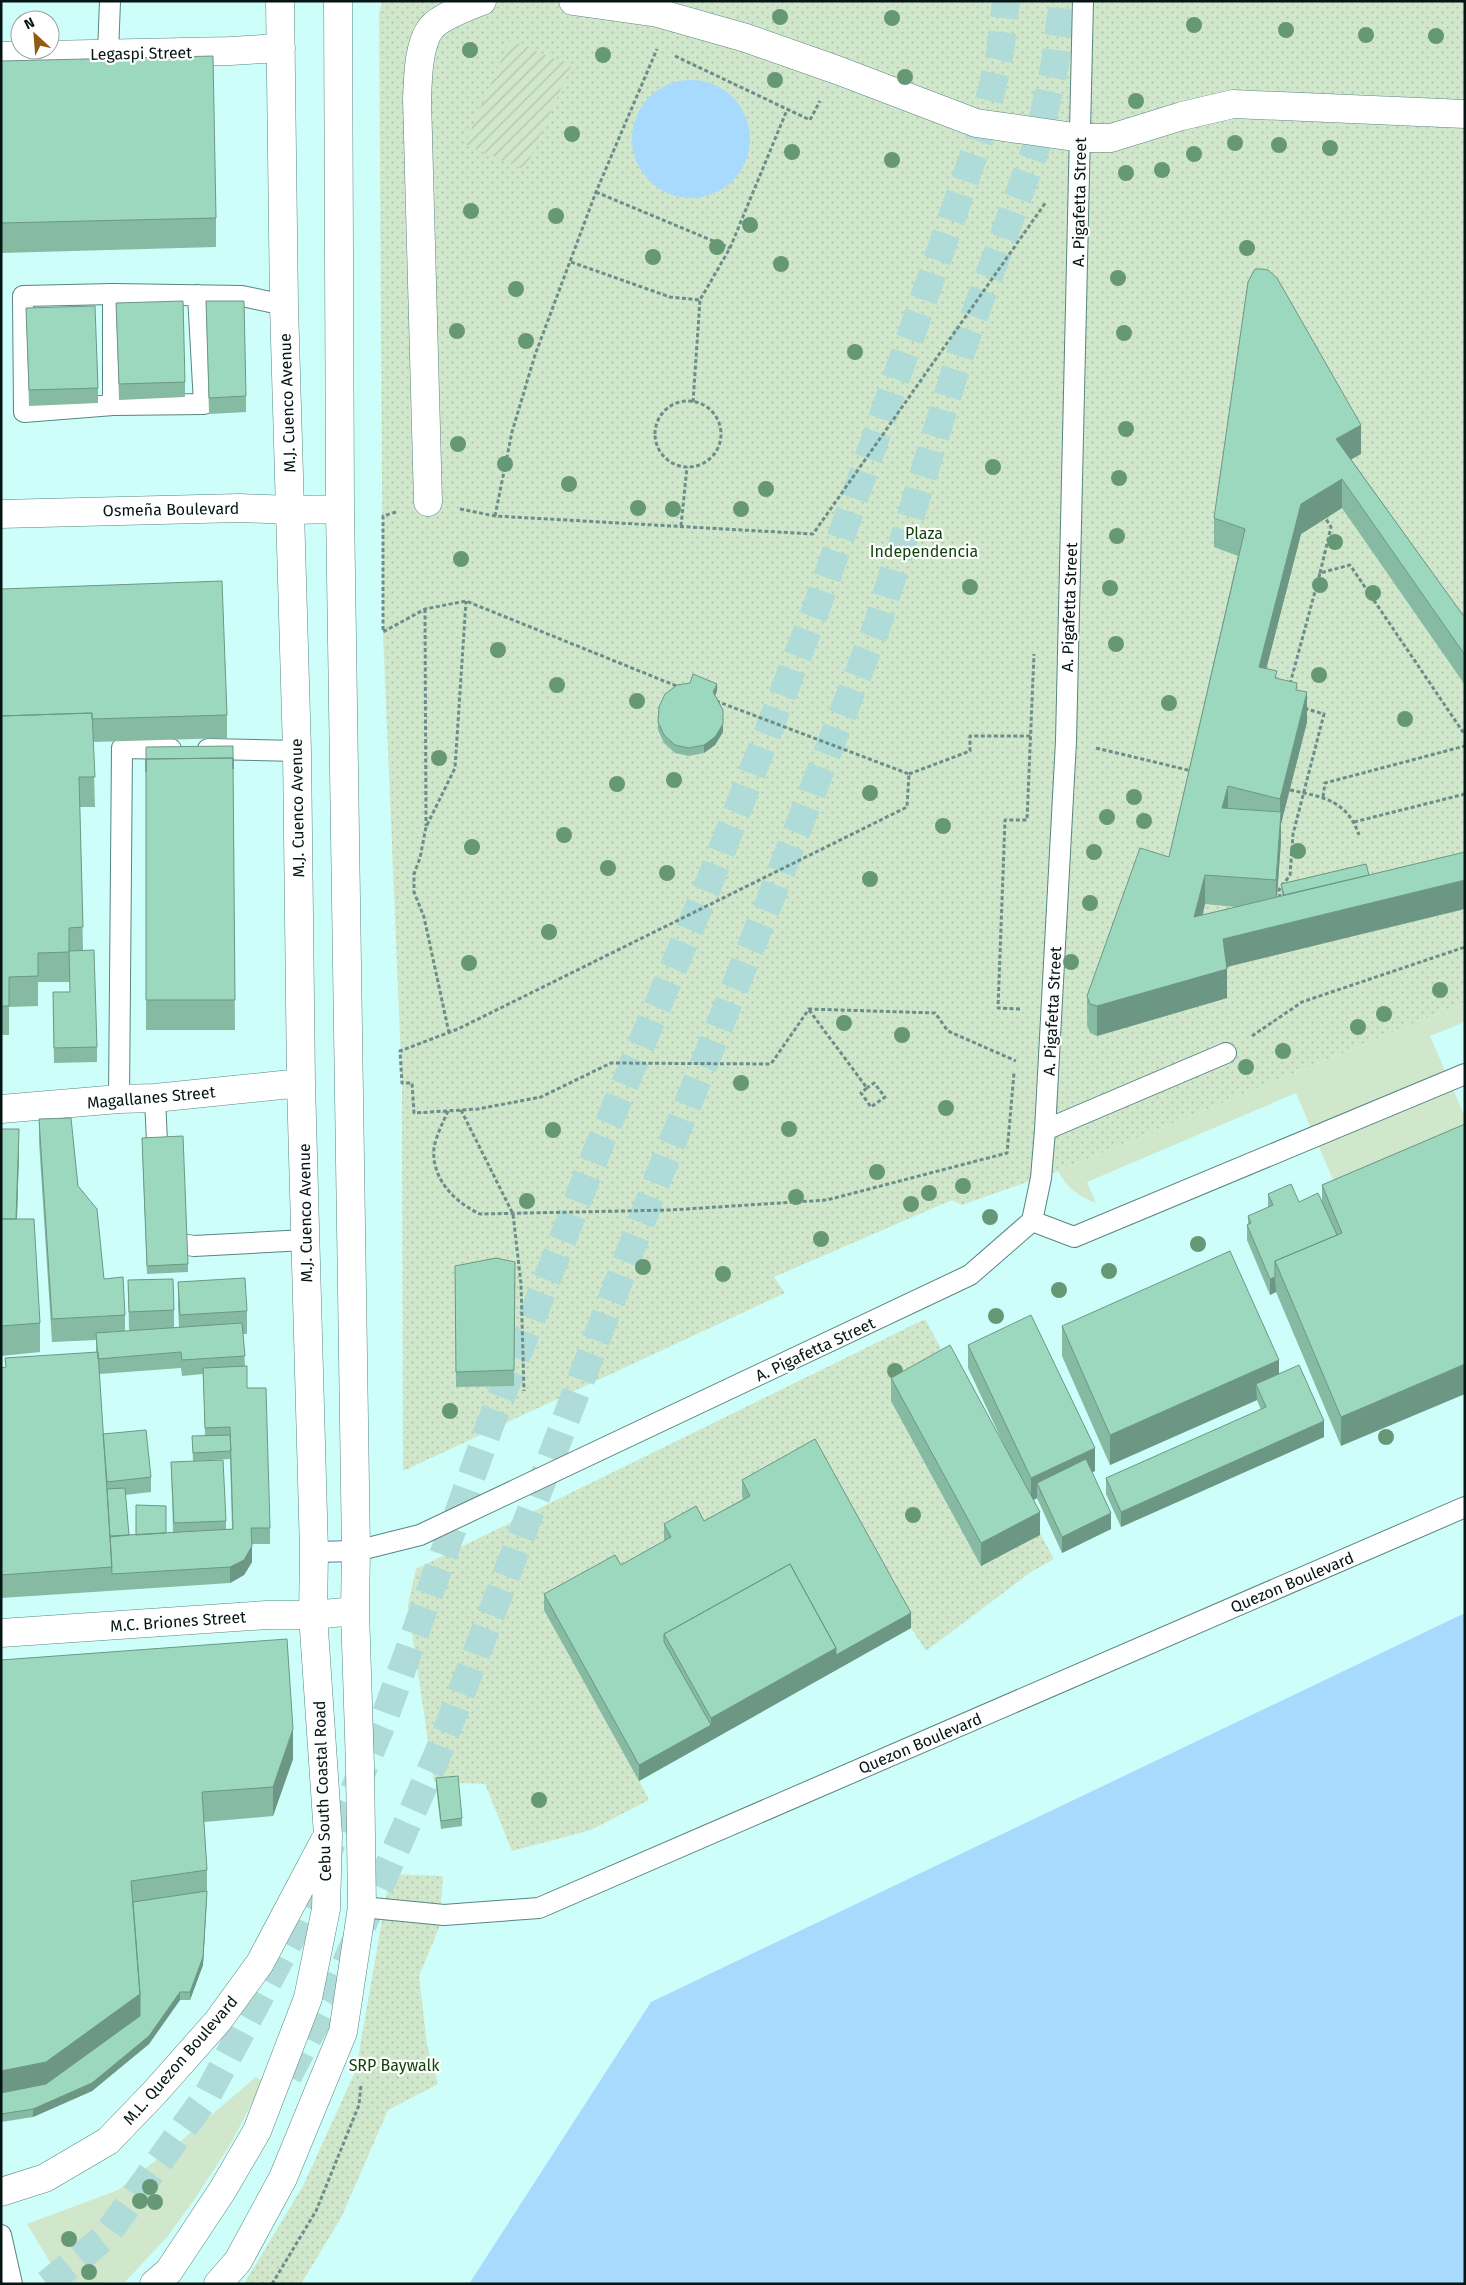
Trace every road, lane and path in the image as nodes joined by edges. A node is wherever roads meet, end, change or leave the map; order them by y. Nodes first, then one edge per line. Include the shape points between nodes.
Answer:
1 (110, 1) edge
2 (280, 1) edge
3 (338, 1) edge
4 (482, 1) edge
5 (573, 1) edge
6 (1083, 1) edge
7 (658, 13) junction
8 (281, 48) junction
9 (657, 48) junction
10 (108, 53) junction
11 (1, 56) edge
12 (837, 70) junction
13 (787, 110) junction
14 (1465, 114) edge
15 (1081, 138) junction
16 (596, 192) junction
17 (1050, 197) dead end
18 (730, 248) junction
19 (571, 262) junction
20 (113, 294) junction
21 (198, 295) junction
22 (700, 300) junction
23 (284, 305) junction
24 (693, 402) junction
25 (113, 406) junction
26 (687, 467) junction
27 (428, 502) junction
28 (340, 509) junction
29 (290, 510) junction
30 (1321, 510) edge
31 (1, 514) edge
32 (495, 516) junction
33 (681, 526) junction
34 (1320, 573) junction
35 (466, 601) junction
36 (425, 609) junction
37 (1035, 647) dead end
38 (1290, 685) edge
39 (680, 687) edge
40 (713, 700) edge
41 (1301, 708) edge
42 (1465, 735) edge
43 (1031, 736) junction
44 (1066, 741) junction
45 (1465, 746) edge
46 (297, 751) junction
47 (1196, 772) edge
48 (909, 774) junction
49 (1290, 790) edge
50 (1304, 793) junction
51 (1465, 794) edge
52 (1323, 797) junction
53 (1354, 822) junction
54 (426, 828) junction
55 (1359, 835) dead end
56 (1280, 904) edge
57 (1465, 947) edge
58 (809, 1009) junction
59 (1020, 1017) dead end
60 (448, 1032) junction
61 (1016, 1052) dead end
62 (1226, 1053) joint
63 (1016, 1061) junction
64 (1465, 1074) edge
65 (301, 1083) junction
66 (868, 1088) junction
67 (155, 1098) junction
68 (119, 1099) junction
69 (1, 1109) edge
70 (461, 1110) junction
71 (448, 1111) junction
72 (1045, 1130) junction
73 (160, 1187) edge
74 (513, 1214) junction
75 (161, 1217) edge
76 (1032, 1221) junction
77 (306, 1240) junction
78 (524, 1392) dead end
79 (1465, 1507) edge
80 (356, 1551) junction
81 (314, 1552) junction
82 (355, 1611) junction
83 (313, 1615) junction
84 (1, 1633) edge
85 (360, 1766) junction
86 (328, 1836) junction
87 (362, 1907) junction
88 (1, 2192) edge
89 (1, 2235) edge
90 (8, 2277) edge
91 (154, 2284) edge
92 (218, 2284) edge

1 - 10 lane
2 - 8 main road, M.J. Cuenco Avenue
3 - 28 main road
4 - 27 main road via 459,10 432,28 419,59 417,100
5 - 7 main road
6 - 15 lane, A. Pigafetta Street
7 - 9 path
7 - 12 main road via 746,38
8 - 10 main road, Legaspi Street
8 - 23 main road, M.J. Cuenco Avenue
9 - 13 path
9 - 16 path
10 - 11 main road, Legaspi Street
12 - 13 path via 810,120
12 - 15 main road via 976,123
13 - 18 path
14 - 15 main road via 1233,104 1111,138
15 - 44 lane, A. Pigafetta Street
16 - 18 path
16 - 19 path
17 - 33 path via 813,534
18 - 22 path
19 - 22 path via 670,297
19 - 32 path via 535,355 512,432
20 - 21 lane
20 - 25 lane
20 - 25 lane via 22,296 24,412
21 - 23 lane via 242,296
21 - 25 lane via 204,404
22 - 24 path
23 - 29 main road, M.J. Cuenco Avenue
24 - 26 path via 712,411 721,430 720,441 708,460
24 - 26 path via 683,402 665,411 655,429 663,455 676,465
26 - 33 path
27 - 32 path
27 - 36 path via 383,516 383,632
28 - 29 main road, Osmeña Boulevard
28 - 80 main road
29 - 31 main road, Osmeña Boulevard via 211,508
29 - 46 main road, M.J. Cuenco Avenue
30 - 34 path via 1332,527
32 - 33 path
34 - 38 path
34 - 42 path via 1350,564
35 - 36 path
35 - 39 path
35 - 54 path via 455,768
36 - 54 path
37 - 43 path
40 - 48 path
41 - 50 path via 1324,714
43 - 44 path
43 - 48 path via 970,736 970,751
43 - 59 path via 1028,820 1005,820 998,1008 1020,1008
44 - 47 path
44 - 72 lane, A. Pigafetta Street
45 - 52 path via 1325,783
46 - 65 main road, M.J. Cuenco Avenue
46 - 68 lane via 122,748
48 - 60 path via 907,807
49 - 50 path
50 - 52 path
50 - 56 path via 1293,834 1290,875 1279,890
51 - 53 path
52 - 53 path via 1337,803
53 - 55 path
54 - 60 path via 414,874 414,892 424,917
57 - 62 path via 1302,1002
58 - 63 path via 935,1013 948,1032
58 - 66 path
58 - 70 path via 771,1064 611,1063 541,1097
60 - 71 path via 400,1051 402,1083 412,1083 414,1114
61 - 63 path
62 - 72 lane
63 - 74 path via 1007,1153 827,1200 670,1210
64 - 76 lane via 1074,1237
65 - 67 main road, Magallanes Street
65 - 77 main road, M.J. Cuenco Avenue
66 - 66 path via 861,1093 872,1107 885,1096 874,1083
67 - 68 main road, Magallanes Street
67 - 73 lane
68 - 69 main road, Magallanes Street
70 - 71 path
70 - 74 path
71 - 74 path via 434,1148 436,1170 448,1191 464,1207 480,1214
72 - 76 lane, A. Pigafetta Street via 1041,1178
74 - 78 path via 521,1284
75 - 77 lane via 166,1233 175,1243 194,1246
76 - 80 lane, A. Pigafetta Street via 970,1275 420,1535
77 - 81 main road, M.J. Cuenco Avenue
79 - 87 lane, Quezon Boulevard via 539,1908 444,1915
80 - 81 lane, A. Pigafetta Street
80 - 82 main road
81 - 83 main road, M.J. Cuenco Avenue
82 - 83 main road, M.C. Briones Street
82 - 85 main road
83 - 84 main road, M.C. Briones Street via 267,1615
83 - 86 main road, Cebu South Coastal Road
85 - 86 main road, M.L. Quezon Boulevard
85 - 87 main road
86 - 88 main road, M.L. Quezon Boulevard via 260,1963 218,2021 156,2092 108,2141 45,2178
86 - 91 main road, Cebu South Coastal Road via 326,1909 308,1998 257,2131 180,2255
87 - 92 main road via 343,2032 283,2178 238,2261
89 - 90 lane

